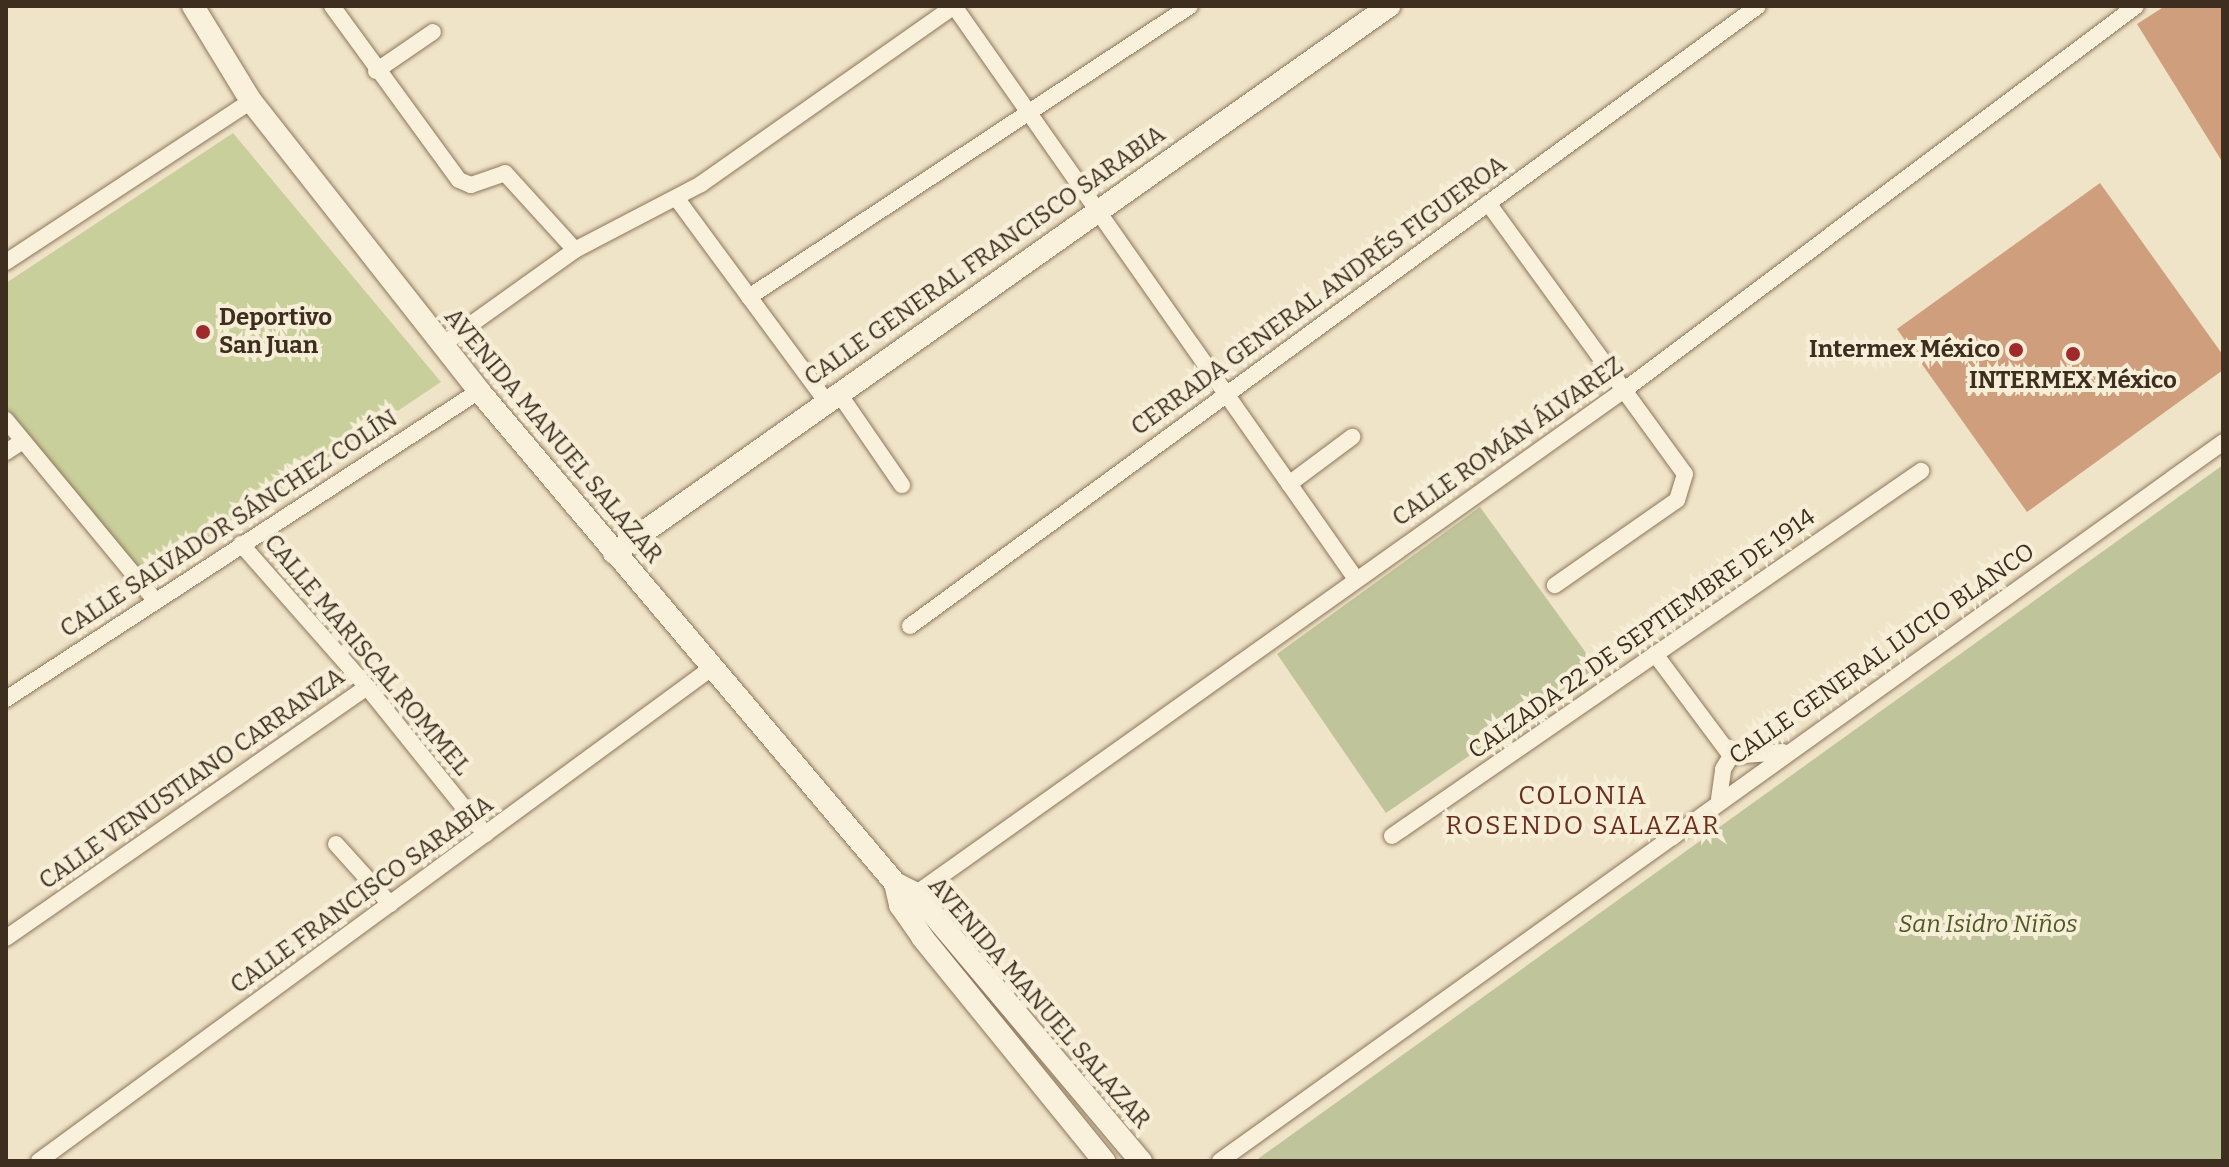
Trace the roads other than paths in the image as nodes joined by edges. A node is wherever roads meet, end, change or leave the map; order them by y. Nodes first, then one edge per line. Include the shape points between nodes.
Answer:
1 (193, 6) edge
2 (332, 6) edge
3 (954, 6) edge
4 (1190, 6) edge
5 (1389, 6) edge
6 (1758, 6) edge
7 (2136, 6) edge
8 (433, 32) dead end
9 (376, 71) junction
10 (251, 101) junction
11 (1030, 112) junction
12 (677, 199) junction
13 (1488, 203) junction
14 (1098, 208) junction
15 (575, 250) junction
16 (6, 262) edge
17 (749, 297) junction
18 (442, 345) junction
19 (1627, 388) junction
20 (479, 391) junction
21 (1225, 394) junction
22 (832, 396) junction
23 (6, 420) edge
24 (1352, 437) dead end
25 (23, 441) junction
26 (2223, 442) edge
27 (6, 452) edge
28 (1921, 471) dead end
29 (1289, 484) junction
30 (902, 485) dead end
31 (241, 544) junction
32 (614, 553) junction
33 (1356, 579) junction
34 (1555, 585) dead end
35 (154, 599) junction
36 (910, 626) dead end
37 (1655, 654) junction
38 (713, 667) junction
39 (367, 687) junction
40 (6, 699) edge
41 (1785, 752) junction
42 (1731, 756) junction
43 (1719, 799) junction
44 (485, 834) junction
45 (1392, 836) dead end
46 (336, 844) dead end
47 (908, 899) junction
48 (390, 904) junction
49 (6, 938) edge
50 (1055, 1062) junction
51 (1035, 1078) junction
52 (39, 1161) edge
53 (1104, 1161) edge
54 (1141, 1161) edge
55 (1220, 1161) edge

1 - 10 street, AVENIDA MANUEL SALAZAR
2 - 9 street
3 - 11 street
3 - 12 street
4 - 11 street
5 - 14 street, CALLE GENERAL FRANCISCO SARABIA
6 - 13 street, CERRADA GENERAL ANDRÉS FIGUEROA
7 - 19 street, CALLE ROMÁN ÁLVAREZ
8 - 9 street
9 - 15 street via 459,180 471,185 505,173
10 - 16 street
10 - 18 street, AVENIDA MANUEL SALAZAR
11 - 14 street
11 - 17 street
12 - 15 street
12 - 17 street
13 - 19 street
13 - 21 street, CERRADA GENERAL ANDRÉS FIGUEROA
14 - 21 street
14 - 22 street, CALLE GENERAL FRANCISCO SARABIA
15 - 18 street
17 - 22 street
18 - 20 street, AVENIDA MANUEL SALAZAR
19 - 33 street, CALLE ROMÁN ÁLVAREZ
19 - 34 street via 1679,461 1685,487 1677,500
20 - 31 street, CALLE SALVADOR SÁNCHEZ COLÍN
20 - 32 street, AVENIDA MANUEL SALAZAR
21 - 29 street
21 - 36 street, CERRADA GENERAL ANDRÉS FIGUEROA
22 - 30 street
22 - 32 street, CALLE GENERAL FRANCISCO SARABIA
23 - 25 street
24 - 29 street
25 - 27 street
25 - 35 street
26 - 41 street, CALLE GENERAL LUCIO BLANCO
28 - 37 street, CALZADA 22 DE SEPTIEMBRE DE 1914
29 - 33 street
31 - 35 street, CALLE SALVADOR SÁNCHEZ COLÍN
31 - 39 street, CALLE MARISCAL ROMMEL
32 - 38 street, AVENIDA MANUEL SALAZAR
33 - 47 street, CALLE ROMÁN ÁLVAREZ
35 - 40 street, CALLE SALVADOR SÁNCHEZ COLÍN
37 - 42 street
37 - 45 street, CALZADA 22 DE SEPTIEMBRE DE 1914
38 - 44 street, CALLE FRANCISCO SARABIA
38 - 47 street, AVENIDA MANUEL SALAZAR
39 - 44 street, CALLE MARISCAL ROMMEL
39 - 49 street, CALLE VENUSTIANO CARRANZA
41 - 42 street
41 - 43 street, CALLE GENERAL LUCIO BLANCO
42 - 43 street via 1723,769
43 - 55 street, CALLE GENERAL LUCIO BLANCO
44 - 48 street, CALLE FRANCISCO SARABIA
46 - 48 street
47 - 50 street, AVENIDA MANUEL SALAZAR
47 - 51 street, AVENIDA MANUEL SALAZAR
48 - 52 street, CALLE FRANCISCO SARABIA
50 - 51 street
50 - 54 street, AVENIDA MANUEL SALAZAR
51 - 53 street, AVENIDA MANUEL SALAZAR

